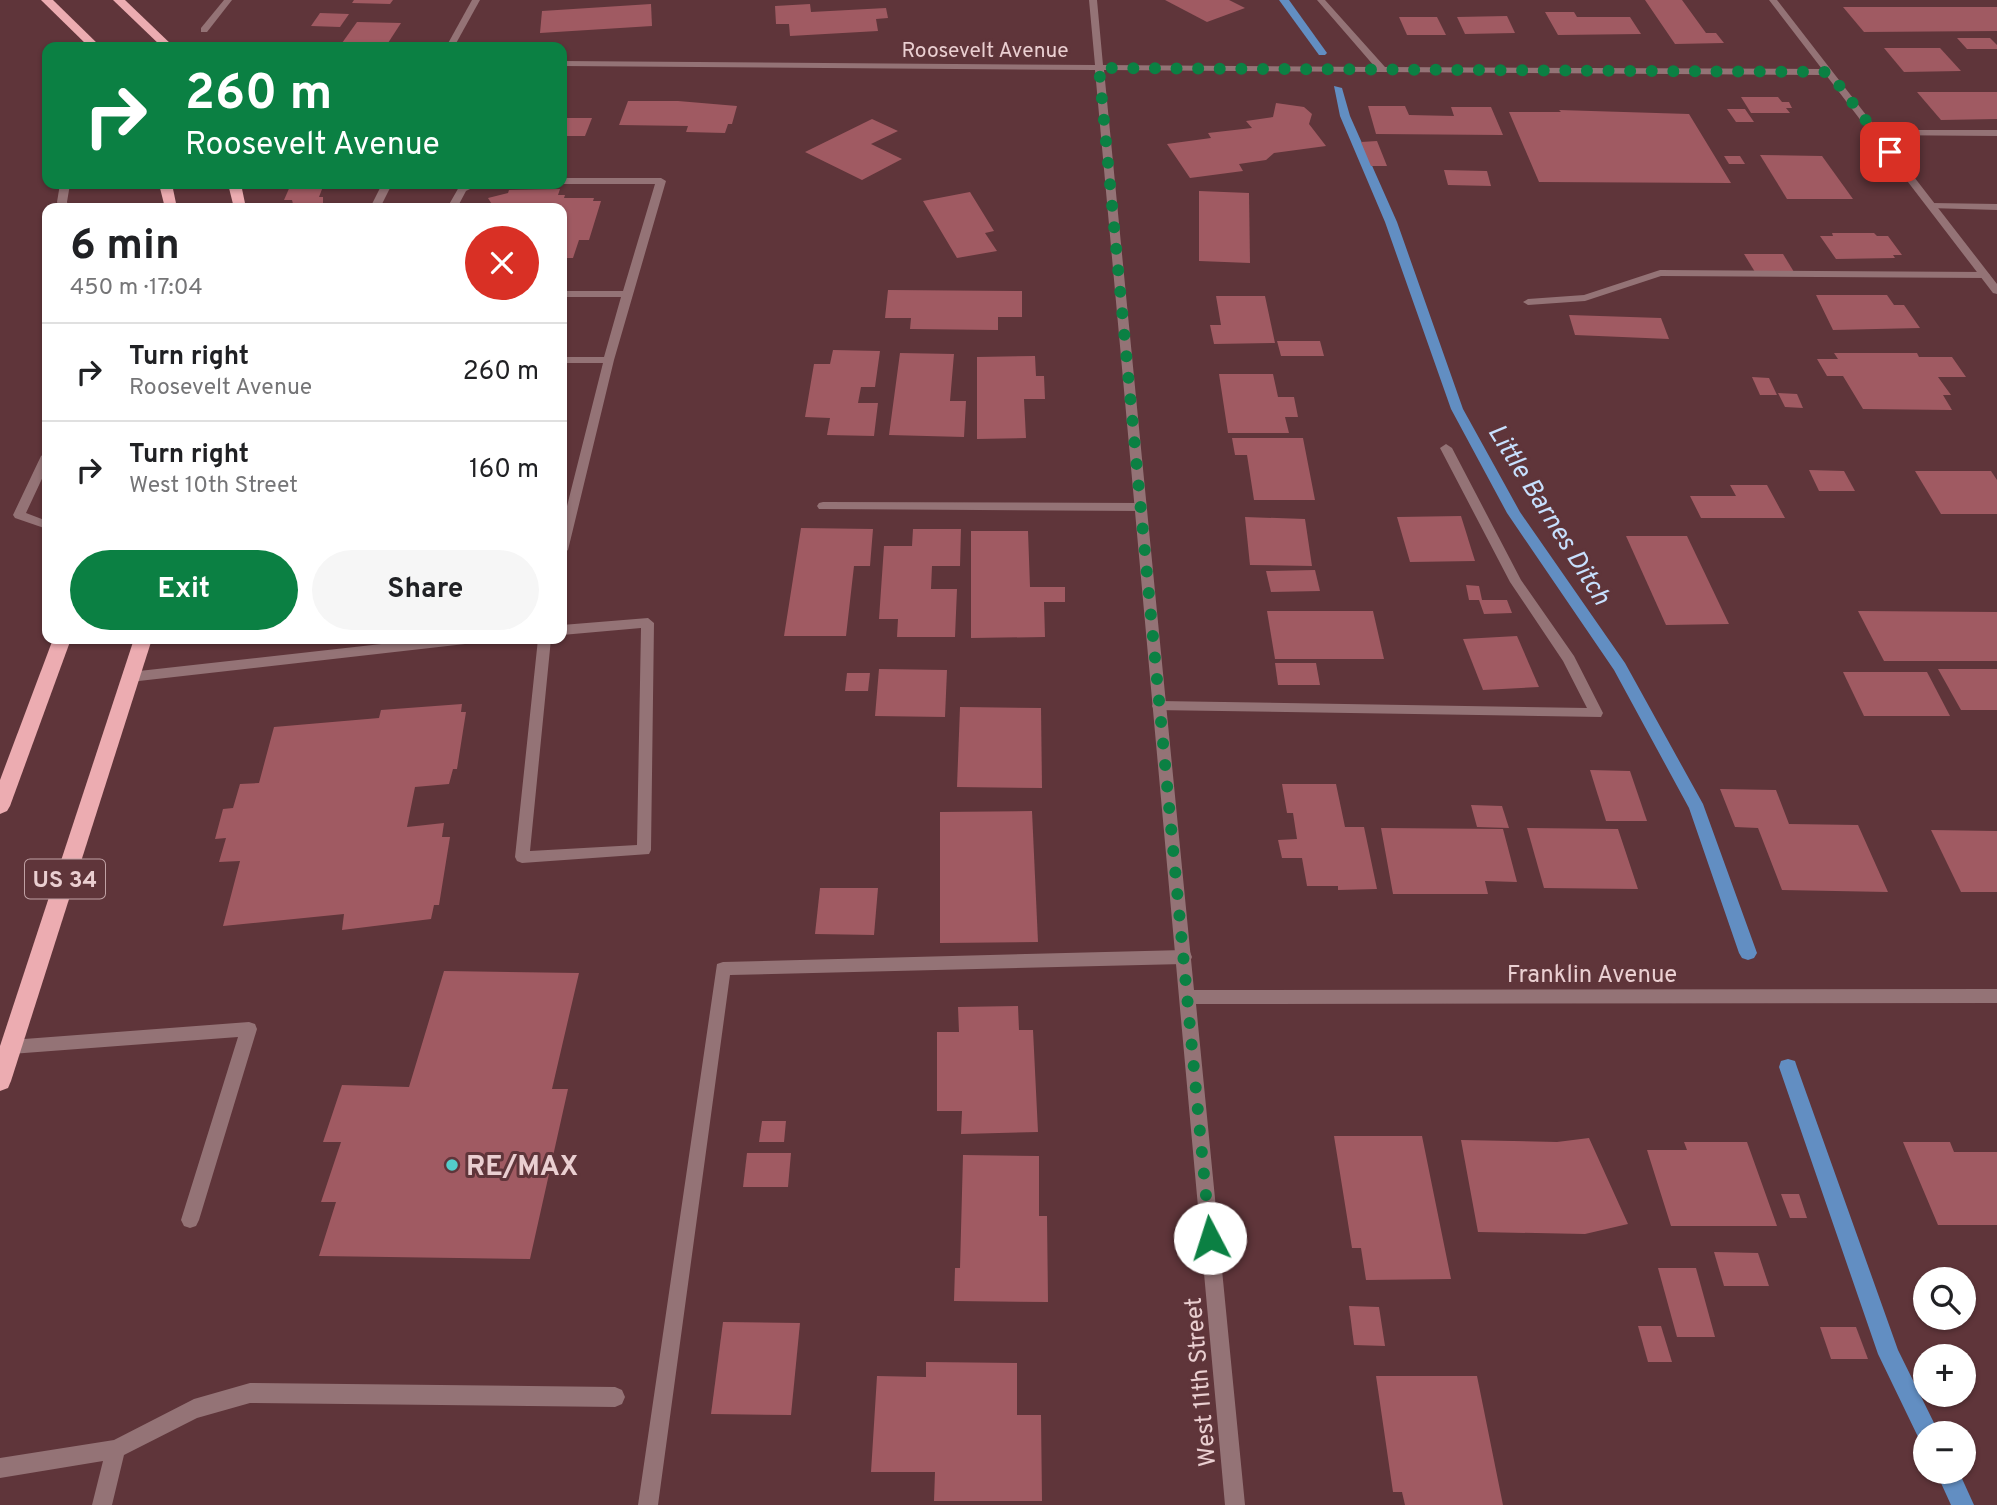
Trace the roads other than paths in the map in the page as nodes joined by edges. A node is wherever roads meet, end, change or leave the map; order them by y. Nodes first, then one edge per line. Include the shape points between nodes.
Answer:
1 (47, 0) edge
2 (118, 0) edge
3 (228, 0) edge
4 (476, 0) edge
5 (1093, 0) edge
6 (1321, 0) edge
7 (1773, 0) edge
8 (204, 30) dead end
9 (89, 42) edge
10 (163, 42) edge
11 (453, 42) edge
12 (567, 64) edge
13 (1099, 68) junction
14 (1382, 69) junction
15 (1829, 72) junction
16 (1997, 133) edge
17 (1876, 134) junction
18 (567, 181) edge
19 (1932, 206) junction
20 (1997, 207) edge
21 (1985, 275) junction
22 (1997, 291) edge
23 (567, 294) edge
24 (627, 294) junction
25 (1528, 302) dead end
26 (567, 360) edge
27 (609, 360) junction
28 (1446, 448) dead end
29 (42, 467) edge
30 (822, 506) dead end
31 (1141, 507) junction
32 (42, 523) edge
33 (567, 530) edge
34 (567, 630) edge
35 (60, 644) edge
36 (141, 644) edge
37 (421, 644) edge
38 (543, 644) edge
39 (130, 677) junction
40 (1159, 706) junction
41 (0, 806) edge
42 (1184, 957) junction
43 (1997, 996) edge
44 (1188, 997) junction
45 (11, 1047) junction
46 (0, 1081) edge
47 (190, 1220) dead end
48 (615, 1397) dead end
49 (116, 1449) junction
50 (0, 1468) edge
51 (102, 1505) edge
52 (648, 1505) edge
53 (1235, 1505) edge

1 - 9 highway
2 - 10 highway
3 - 8 street
4 - 11 street
5 - 13 street, West 11th Street
6 - 14 street
7 - 15 street
12 - 13 street, Roosevelt Avenue
13 - 14 street, Roosevelt Avenue
13 - 31 street, West 11th Street
14 - 15 street, Roosevelt Avenue
15 - 17 street
16 - 17 street
17 - 19 street
18 - 24 street via 661,181
19 - 20 street
19 - 21 street
21 - 22 street
21 - 25 street via 1660,273 1585,298
23 - 24 street
24 - 27 street
26 - 27 street
27 - 33 street
28 - 40 street via 1516,582 1569,659 1596,713
29 - 32 street via 19,515
30 - 31 street
31 - 40 street, West 11th Street
34 - 38 street via 648,623 644,850 522,857
35 - 41 highway
36 - 39 highway, US 34
37 - 39 street
39 - 45 highway, US 34
40 - 42 street, West 11th Street
42 - 44 street, West 11th Street
42 - 52 street via 723,969
43 - 44 street, Franklin Avenue
44 - 53 street, West 11th Street
45 - 46 highway, US 34
45 - 47 street via 249,1029
48 - 49 street via 250,1393 194,1409
49 - 50 street
49 - 51 street

